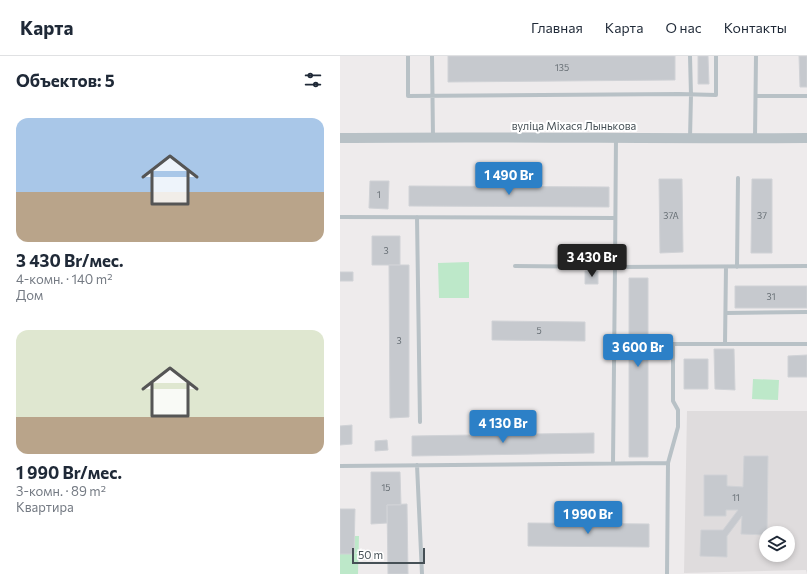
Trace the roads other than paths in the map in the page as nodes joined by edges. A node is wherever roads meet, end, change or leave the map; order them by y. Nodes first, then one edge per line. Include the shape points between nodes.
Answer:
1 (408, 56) edge
2 (432, 56) edge
3 (690, 56) edge
4 (716, 56) edge
5 (756, 56) edge
6 (691, 95) junction
7 (432, 96) junction
8 (756, 96) junction
9 (807, 96) edge
10 (616, 137) junction
11 (340, 138) edge
12 (433, 138) junction
13 (755, 138) junction
14 (807, 138) edge
15 (690, 139) junction
16 (738, 178) dead end
17 (340, 217) edge
18 (417, 217) junction
19 (615, 218) junction
20 (515, 266) dead end
21 (807, 266) edge
22 (726, 267) junction
23 (737, 267) junction
24 (615, 268) junction
25 (807, 312) edge
26 (726, 313) junction
27 (725, 344) junction
28 (807, 344) edge
29 (420, 422) dead end
30 (613, 463) junction
31 (668, 463) junction
32 (417, 465) junction
33 (340, 466) edge
34 (422, 574) edge
35 (667, 574) edge

1 - 7 lane via 408,96
2 - 7 lane
3 - 6 lane
4 - 6 lane via 716,95
5 - 8 lane
6 - 7 lane
6 - 15 lane
7 - 12 lane
8 - 9 lane
8 - 13 lane
10 - 12 street, вуліца Міхася Лынькова
10 - 15 street, вуліца Міхася Лынькова
10 - 19 lane
11 - 12 street, вуліца Міхася Лынькова
13 - 14 street, вуліца Міхася Лынькова
13 - 15 street, вуліца Міхася Лынькова
16 - 23 lane
17 - 18 lane
18 - 19 lane
18 - 29 lane
19 - 24 lane
20 - 24 lane
21 - 23 lane
22 - 23 lane
22 - 24 lane
22 - 26 lane
24 - 30 lane
25 - 26 lane
26 - 27 lane
27 - 28 lane
27 - 31 lane via 673,344 673,401 678,410 678,427
30 - 31 lane
30 - 32 lane
31 - 35 lane
32 - 33 lane
32 - 34 lane

